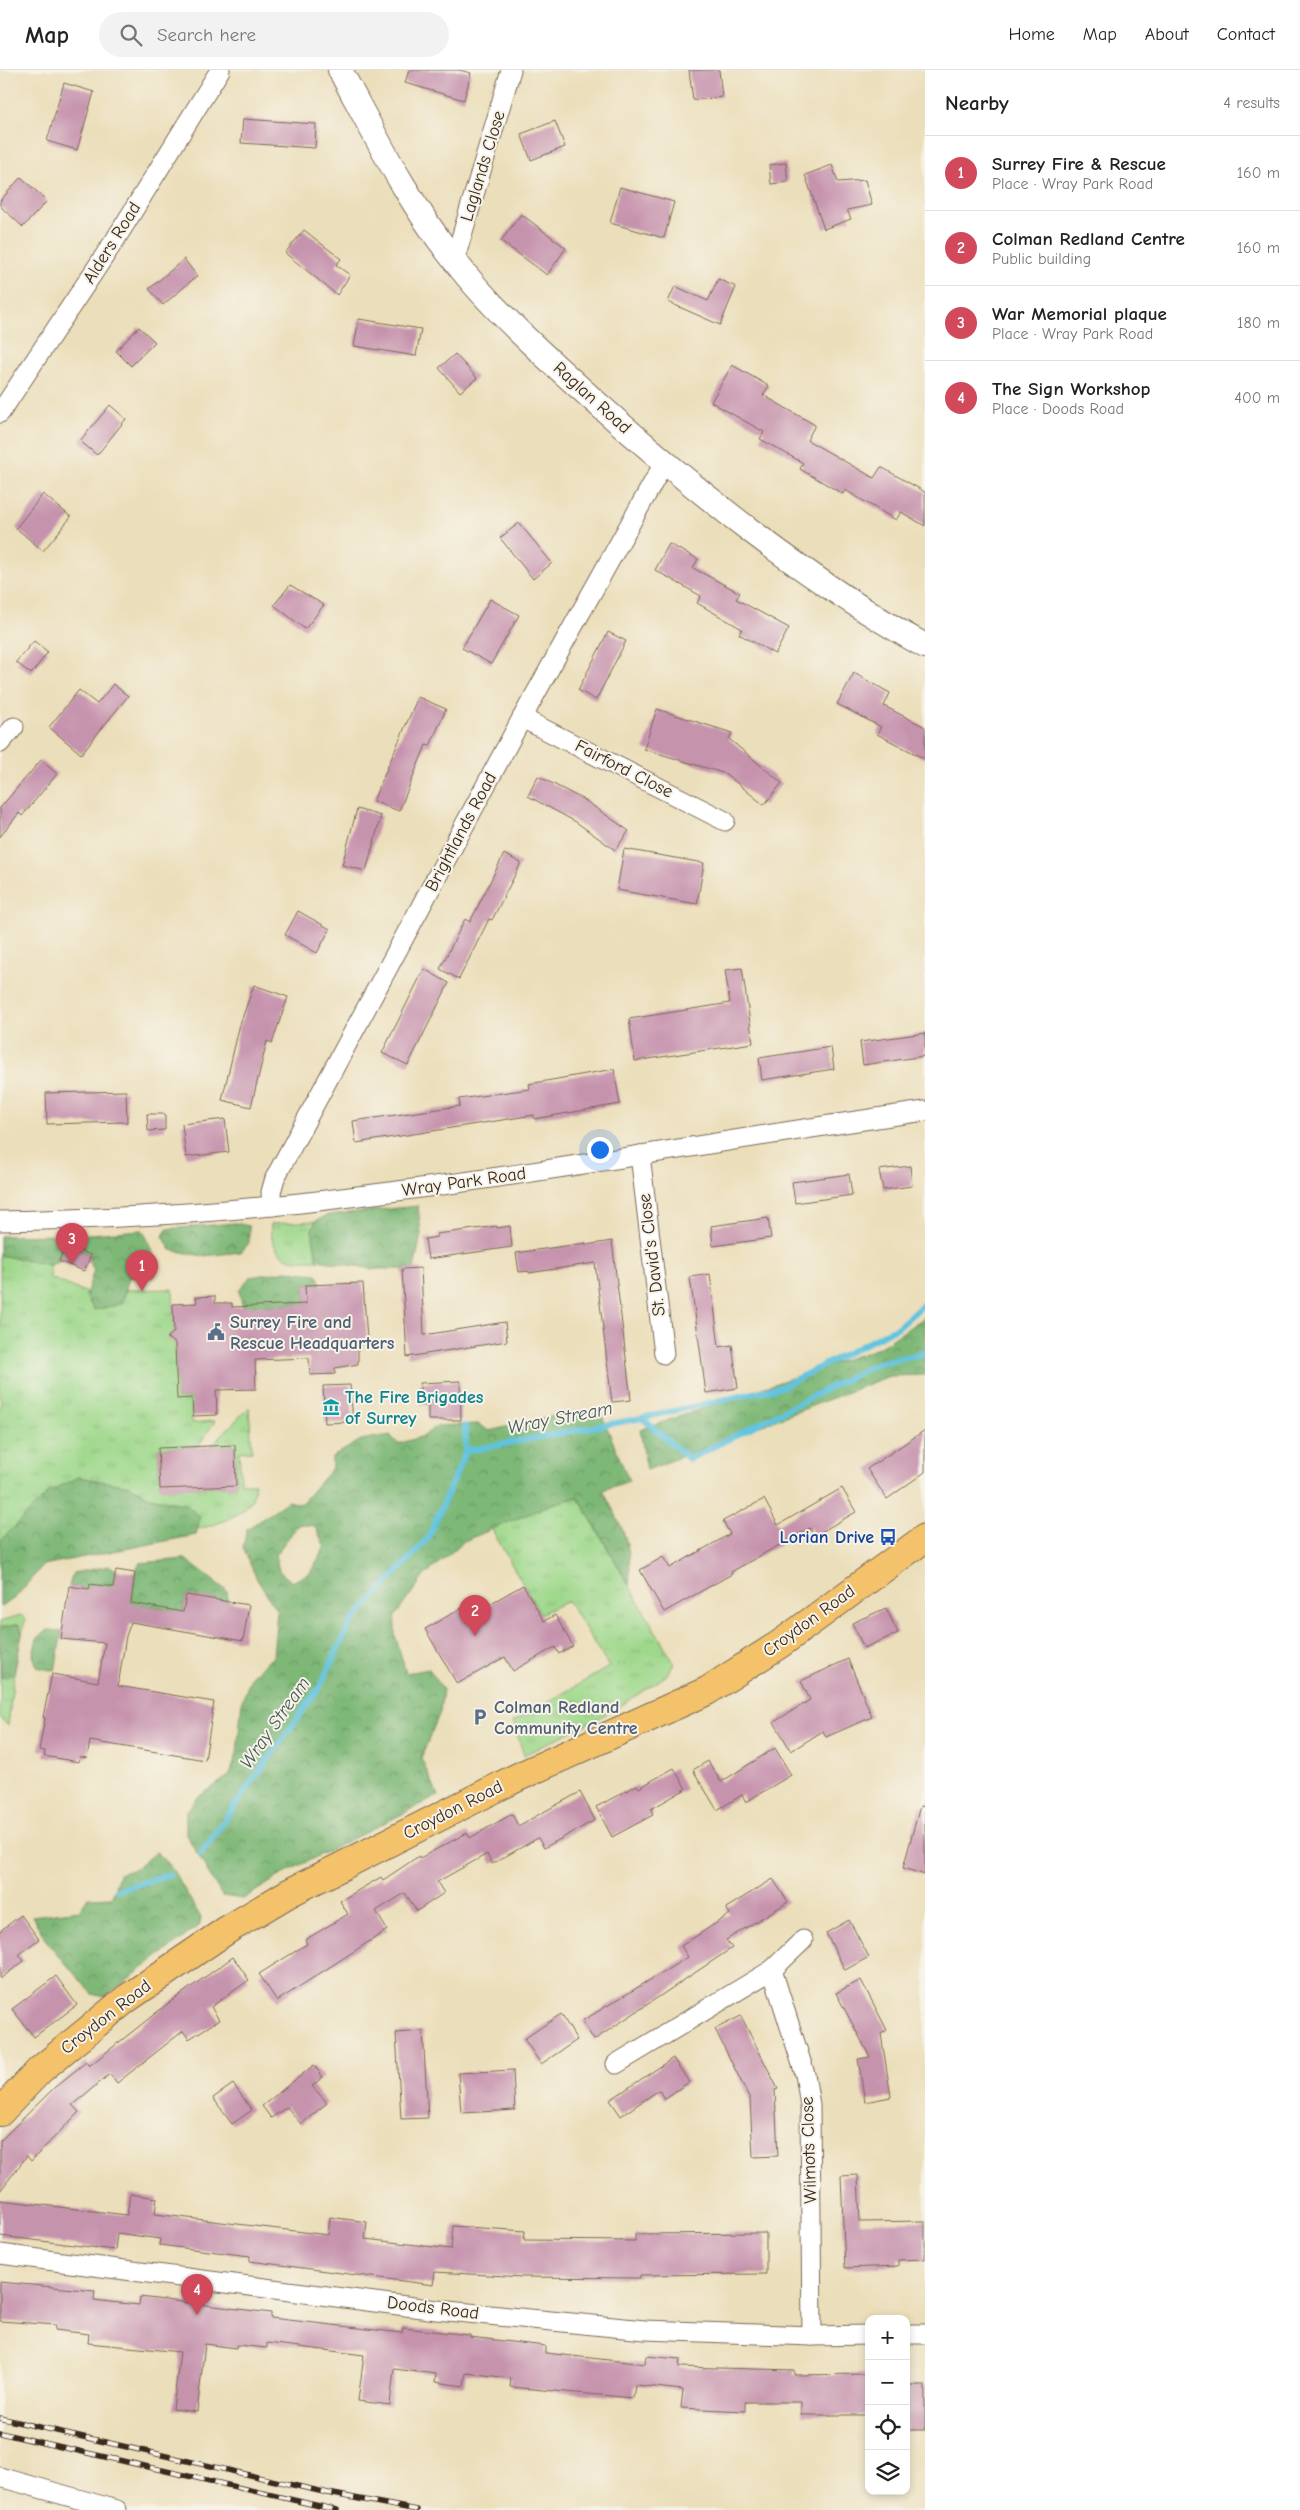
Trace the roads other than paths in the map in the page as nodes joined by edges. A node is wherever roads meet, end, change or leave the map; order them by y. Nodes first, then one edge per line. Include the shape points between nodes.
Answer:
1 (220, 70) edge
2 (340, 70) edge
3 (511, 70) edge
4 (454, 262) junction
5 (0, 413) edge
6 (664, 463) junction
7 (925, 646) edge
8 (522, 718) junction
9 (14, 727) dead end
10 (0, 743) edge
11 (726, 821) dead end
12 (925, 1111) edge
13 (640, 1155) junction
14 (272, 1206) junction
15 (0, 1221) edge
16 (664, 1354) dead end
17 (925, 1538) edge
18 (803, 1940) dead end
19 (772, 1970) junction
20 (616, 2064) dead end
21 (0, 2112) edge
22 (0, 2254) edge
23 (910, 2334) edge
24 (925, 2334) edge
25 (865, 2335) edge
26 (812, 2336) junction
27 (0, 2477) edge
28 (117, 2510) edge

1 - 5 street, Alders Road via 115,240
2 - 4 street, Raglan Road via 398,178
3 - 4 street, Laglands Close
4 - 6 street, Raglan Road via 535,346
6 - 7 street, Raglan Road via 777,552
6 - 8 street, Brightlands Road
8 - 11 street, Fairford Close
8 - 14 street, Brightlands Road via 275,1178
9 - 10 street
12 - 13 street, Wray Park Road
13 - 14 street, Wray Park Road via 440,1186
13 - 16 street, St. David's Close
14 - 15 street, Wray Park Road
17 - 21 main road, Croydon Road via 780,1644 707,1691 518,1777 289,1893 226,1930 126,1999 40,2070
18 - 19 street
19 - 20 street
19 - 26 street, Wilmots Close via 805,2074 810,2106
22 - 26 street, Doods Road via 446,2311 645,2330
23 - 24 street
25 - 26 street, Doods Road
27 - 28 street

